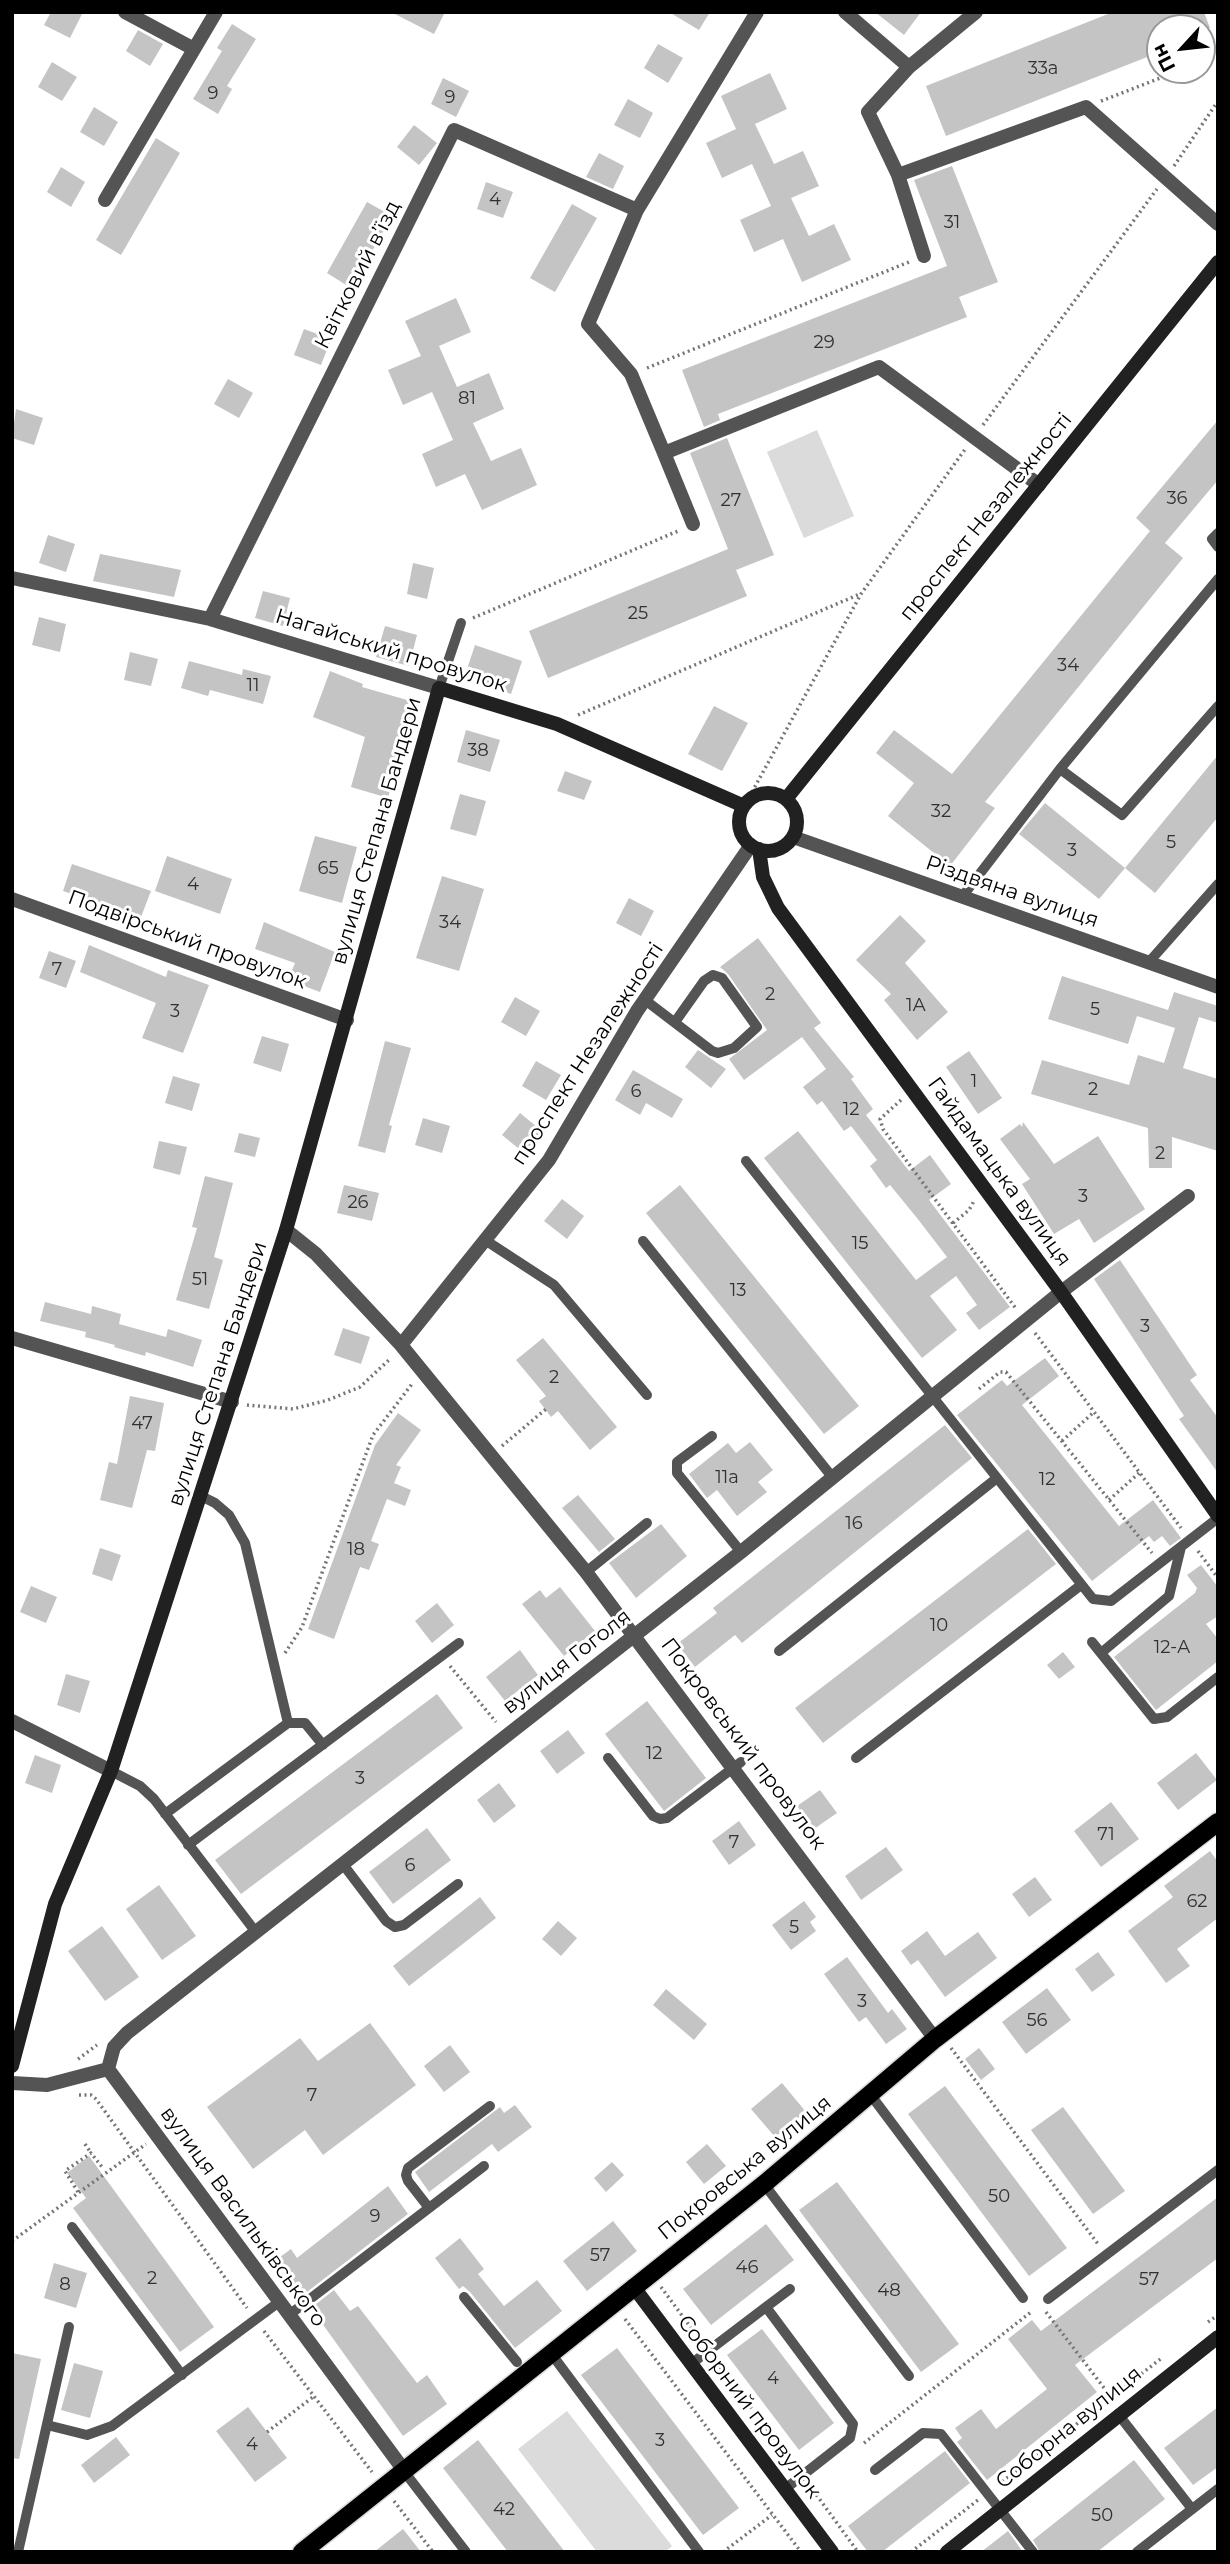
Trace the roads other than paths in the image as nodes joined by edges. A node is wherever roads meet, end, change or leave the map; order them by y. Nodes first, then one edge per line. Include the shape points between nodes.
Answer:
1 (125, 12) edge
2 (216, 12) edge
3 (757, 12) edge
4 (845, 12) edge
5 (976, 12) edge
6 (194, 49) junction
7 (909, 67) junction
8 (898, 175) junction
9 (105, 200) dead end
10 (637, 210) junction
11 (1218, 224) edge
12 (924, 256) road end
13 (1218, 262) edge
14 (664, 453) junction
15 (1038, 485) junction
16 (693, 524) road end
17 (1218, 533) edge
18 (1218, 547) edge
19 (12, 578) edge
20 (1218, 579) edge
21 (211, 619) junction
22 (461, 623) road end
23 (439, 688) junction
24 (1218, 706) edge
25 (1060, 769) junction
26 (786, 799) junction
27 (744, 806) junction
28 (793, 837) junction
29 (755, 847) junction
30 (1218, 884) edge
31 (962, 897) junction
32 (12, 899) edge
33 (1149, 962) junction
34 (1218, 987) edge
35 (645, 1000) junction
36 (346, 1020) junction
37 (675, 1022) junction
38 (746, 1161) dead end
39 (1188, 1196) dead end
40 (286, 1230) junction
41 (485, 1240) junction
42 (643, 1241) dead end
43 (1061, 1292) junction
44 (12, 1338) edge
45 (401, 1345) junction
46 (647, 1395) dead end
47 (931, 1397) junction
48 (232, 1402) junction
49 (712, 1436) dead end
50 (833, 1478) junction
51 (997, 1478) junction
52 (201, 1496) junction
53 (1218, 1517) edge
54 (647, 1523) dead end
55 (1181, 1547) junction
56 (741, 1552) junction
57 (586, 1572) junction
58 (1081, 1585) junction
59 (635, 1636) junction
60 (1092, 1642) dead end
61 (459, 1643) dead end
62 (779, 1651) dead end
63 (1101, 1654) junction
64 (1218, 1677) edge
65 (12, 1721) edge
66 (288, 1723) junction
67 (323, 1745) junction
68 (608, 1758) dead end
69 (856, 1758) dead end
70 (741, 1762) dead end
71 (111, 1771) junction
72 (165, 1814) junction
73 (1218, 1822) edge
74 (188, 1845) junction
75 (342, 1863) junction
76 (458, 1884) dead end
77 (254, 1931) junction
78 (942, 2042) junction
79 (12, 2066) edge
80 (108, 2069) junction
81 (12, 2083) edge
82 (870, 2094) junction
83 (490, 2106) dead end
84 (484, 2166) dead end
85 (1218, 2170) edge
86 (764, 2184) junction
87 (429, 2208) junction
88 (72, 2227) dead end
89 (633, 2287) junction
90 (790, 2289) dead end
91 (464, 2297) dead end
92 (1023, 2298) dead end
93 (1044, 2301) road end
94 (279, 2302) junction
95 (766, 2307) junction
96 (289, 2315) junction
97 (69, 2326) dead end
98 (1218, 2337) edge
99 (550, 2352) junction
100 (517, 2362) dead end
101 (691, 2364) junction
102 (182, 2375) junction
103 (909, 2376) dead end
104 (1120, 2412) junction
105 (47, 2425) junction
106 (402, 2469) junction
107 (875, 2470) dead end
108 (1218, 2488) edge
109 (785, 2489) junction
110 (1192, 2509) junction
111 (1000, 2510) junction
112 (18, 2552) edge
113 (302, 2552) edge
114 (466, 2552) edge
115 (699, 2552) edge
116 (832, 2552) edge
117 (947, 2552) edge
118 (1033, 2552) edge
119 (1137, 2552) edge

1 - 6 street
2 - 6 street
3 - 10 street
4 - 7 street
5 - 7 street
6 - 9 street
7 - 8 street via 868,112
8 - 11 street via 1086,107
8 - 12 street
10 - 14 street via 588,324 631,374
10 - 21 street, Квітковий в’їзд via 454,130
13 - 15 street, проспект Незалежності
14 - 15 street via 879,367
14 - 16 street
15 - 26 street, проспект Незалежності
17 - 18 lane via 1212,539
19 - 21 street, Нагайський провулок
20 - 25 lane
21 - 23 street, Нагайський провулок
22 - 23 lane
23 - 27 street, Нагайський провулок via 556,724
23 - 36 street, вулиця Степана Бандери
24 - 25 lane via 1122,815
25 - 31 lane
26 - 27 street via 759,794
26 - 28 street via 796,812
27 - 29 street via 741,831
28 - 29 street via 775,850
28 - 31 street, Різдвяна вулиця
29 - 35 street, проспект Незалежності
29 - 43 street, Гайдамацька вулиця via 778,908
30 - 33 lane
31 - 33 street, Різдвяна вулиця
32 - 36 street, Подвірський провулок
33 - 34 street, Різдвяна вулиця
35 - 37 lane
35 - 41 street, проспект Незалежності via 549,1160
36 - 40 street, вулиця Степана Бандери
37 - 37 lane via 718,1053 734,1048 757,1027 722,978 713,975
38 - 47 lane
39 - 43 street, вулиця Гоголя
40 - 45 street, Покровський провулок via 316,1254
40 - 48 street, вулиця Степана Бандери
41 - 45 street, проспект Незалежності
41 - 46 lane via 554,1285
42 - 50 lane
43 - 47 street, вулиця Гоголя
43 - 53 street, Гайдамацька вулиця
44 - 48 street
45 - 57 street, Покровський провулок
47 - 50 street, вулиця Гоголя
47 - 51 lane
48 - 52 street, вулиця Степана Бандери
49 - 56 lane via 677,1462 677,1473
50 - 56 street, вулиця Гоголя
51 - 58 lane
51 - 62 lane
52 - 66 lane via 229,1515 245,1543
52 - 71 street, вулиця Степана Бандери
53 - 55 lane
54 - 57 lane
55 - 58 lane via 1111,1601 1093,1599
55 - 63 lane via 1169,1596
56 - 59 street, вулиця Гоголя
57 - 59 street, Покровський провулок
58 - 69 lane
59 - 75 street, вулиця Гоголя
59 - 78 street, Покровський провулок
60 - 63 lane
61 - 67 lane
63 - 64 lane via 1154,1719 1167,1717
65 - 71 street
66 - 67 lane via 305,1723
66 - 72 lane
67 - 74 lane
68 - 70 lane via 660,1819
71 - 72 lane via 140,1786
71 - 79 street, вулиця Степана Бандери via 55,1904
72 - 74 lane
73 - 78 main road, Покровська вулиця
74 - 77 lane
75 - 76 lane via 394,1927 404,1925
75 - 77 street, вулиця Гоголя
77 - 80 street, вулиця Гоголя via 127,2033 114,2047
78 - 82 main road, Покровська вулиця
80 - 81 street via 47,2085
80 - 94 street, вулиця Васильківського
82 - 86 main road, Покровська вулиця
82 - 92 lane
83 - 87 lane via 408,2168 408,2181
84 - 87 lane
85 - 93 lane
86 - 89 main road, Покровська вулиця
86 - 103 lane
87 - 96 lane
88 - 102 lane
89 - 99 main road, Покровська вулиця
89 - 101 street, Соборний провулок
90 - 95 lane
91 - 100 lane
94 - 96 street, вулиця Васильківського
94 - 102 lane
95 - 101 lane
95 - 109 lane via 853,2424 850,2438
96 - 106 street, вулиця Васильківського
97 - 105 lane
98 - 104 street, Соборна вулиця
99 - 106 main road, Покровська вулиця
99 - 115 lane
101 - 109 street, Соборний провулок
102 - 105 lane via 112,2426 87,2435
104 - 110 lane
104 - 111 street, Соборна вулиця
105 - 112 lane
106 - 113 main road, Покровська вулиця
106 - 114 lane
107 - 111 lane via 923,2433 933,2431 941,2434
108 - 110 lane
109 - 116 street, Соборний провулок
110 - 119 lane
111 - 117 street, Соборна вулиця
111 - 118 lane

